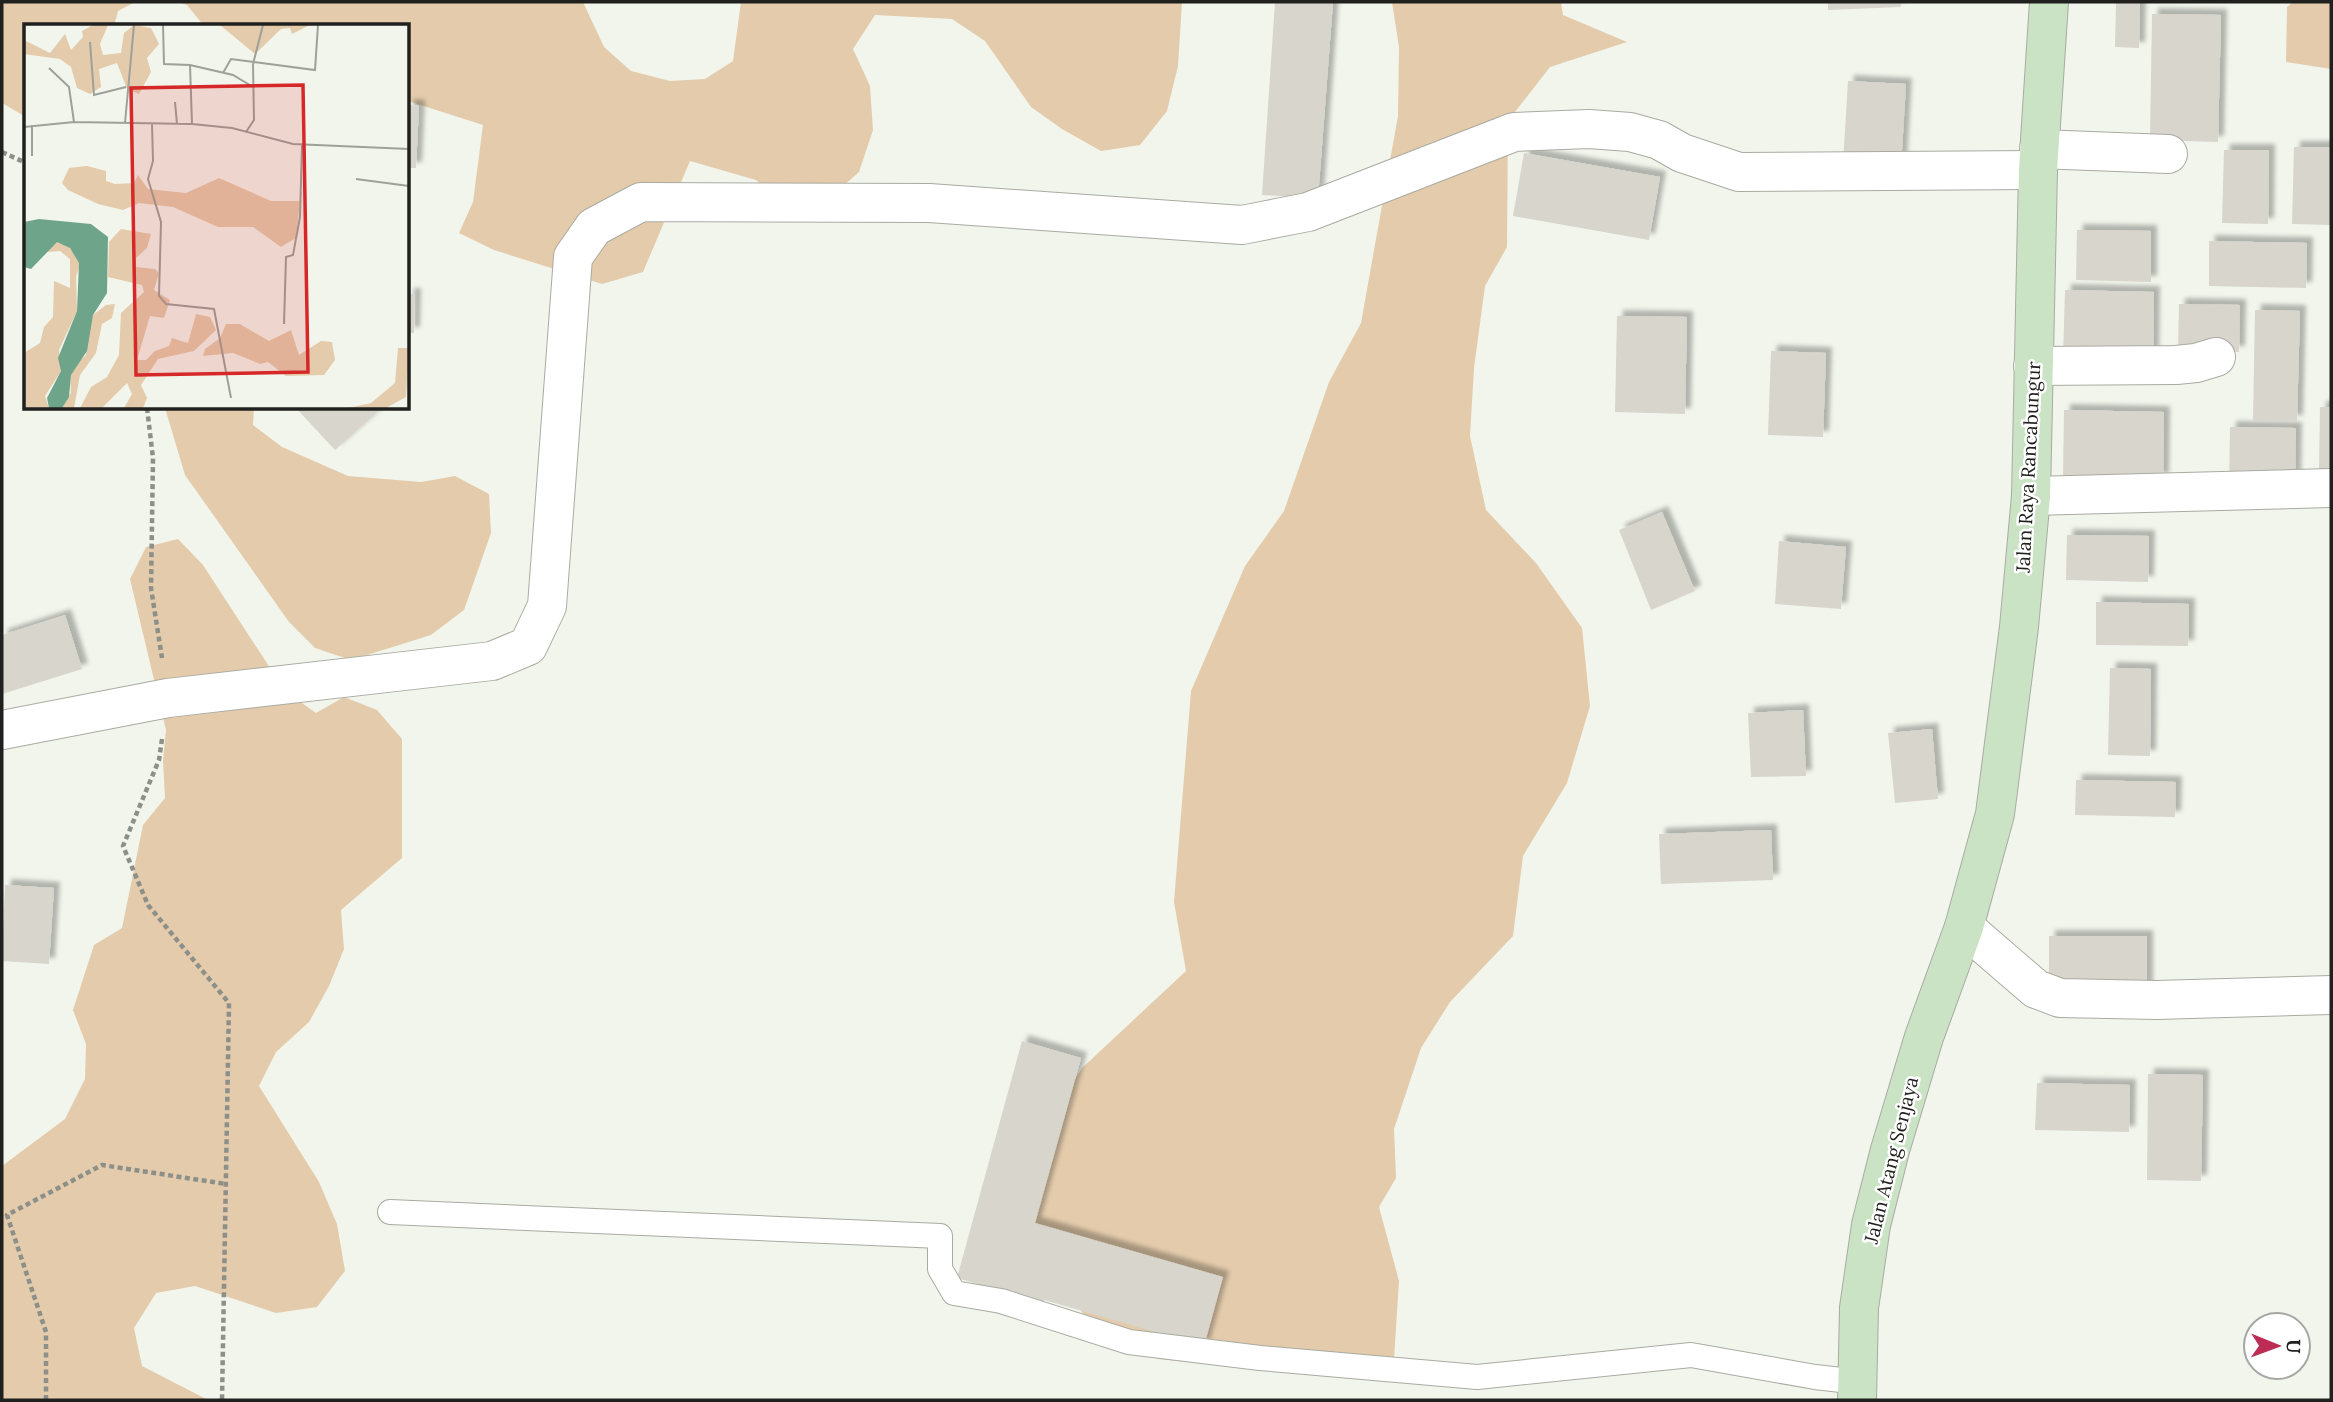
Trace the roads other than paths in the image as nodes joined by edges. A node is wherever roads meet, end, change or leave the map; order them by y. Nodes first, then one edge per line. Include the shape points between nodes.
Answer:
1 (2049, 2) edge
2 (2168, 153) dead end
3 (2039, 159) junction
4 (2216, 357) dead end
5 (2033, 366) junction
6 (2331, 488) edge
7 (2031, 496) junction
8 (2, 730) edge
9 (1964, 927) junction
10 (2330, 992) edge
11 (390, 1212) dead end
12 (1858, 1391) edge

1 - 3 main road, Jalan Raya Rancabungur
2 - 3 street
3 - 5 main road, Jalan Raya Rancabungur
3 - 8 street via 1739,172 1630,132 1589,129 1514,132 1308,212 1242,225 929,203 641,202 594,227 573,257 547,606 528,646 492,661 168,698
4 - 5 street via 2176,365
5 - 7 main road, Jalan Raya Rancabungur
6 - 7 street
7 - 9 main road, Jalan Raya Rancabungur via 1995,814
9 - 10 street via 2036,989 2060,999
9 - 12 main road, Jalan Atang Senjaya via 1924,1037 1871,1226 1859,1308
11 - 12 lane via 940,1236 940,1269 954,1293 1001,1301 1129,1342 1477,1377 1691,1356 1815,1377

